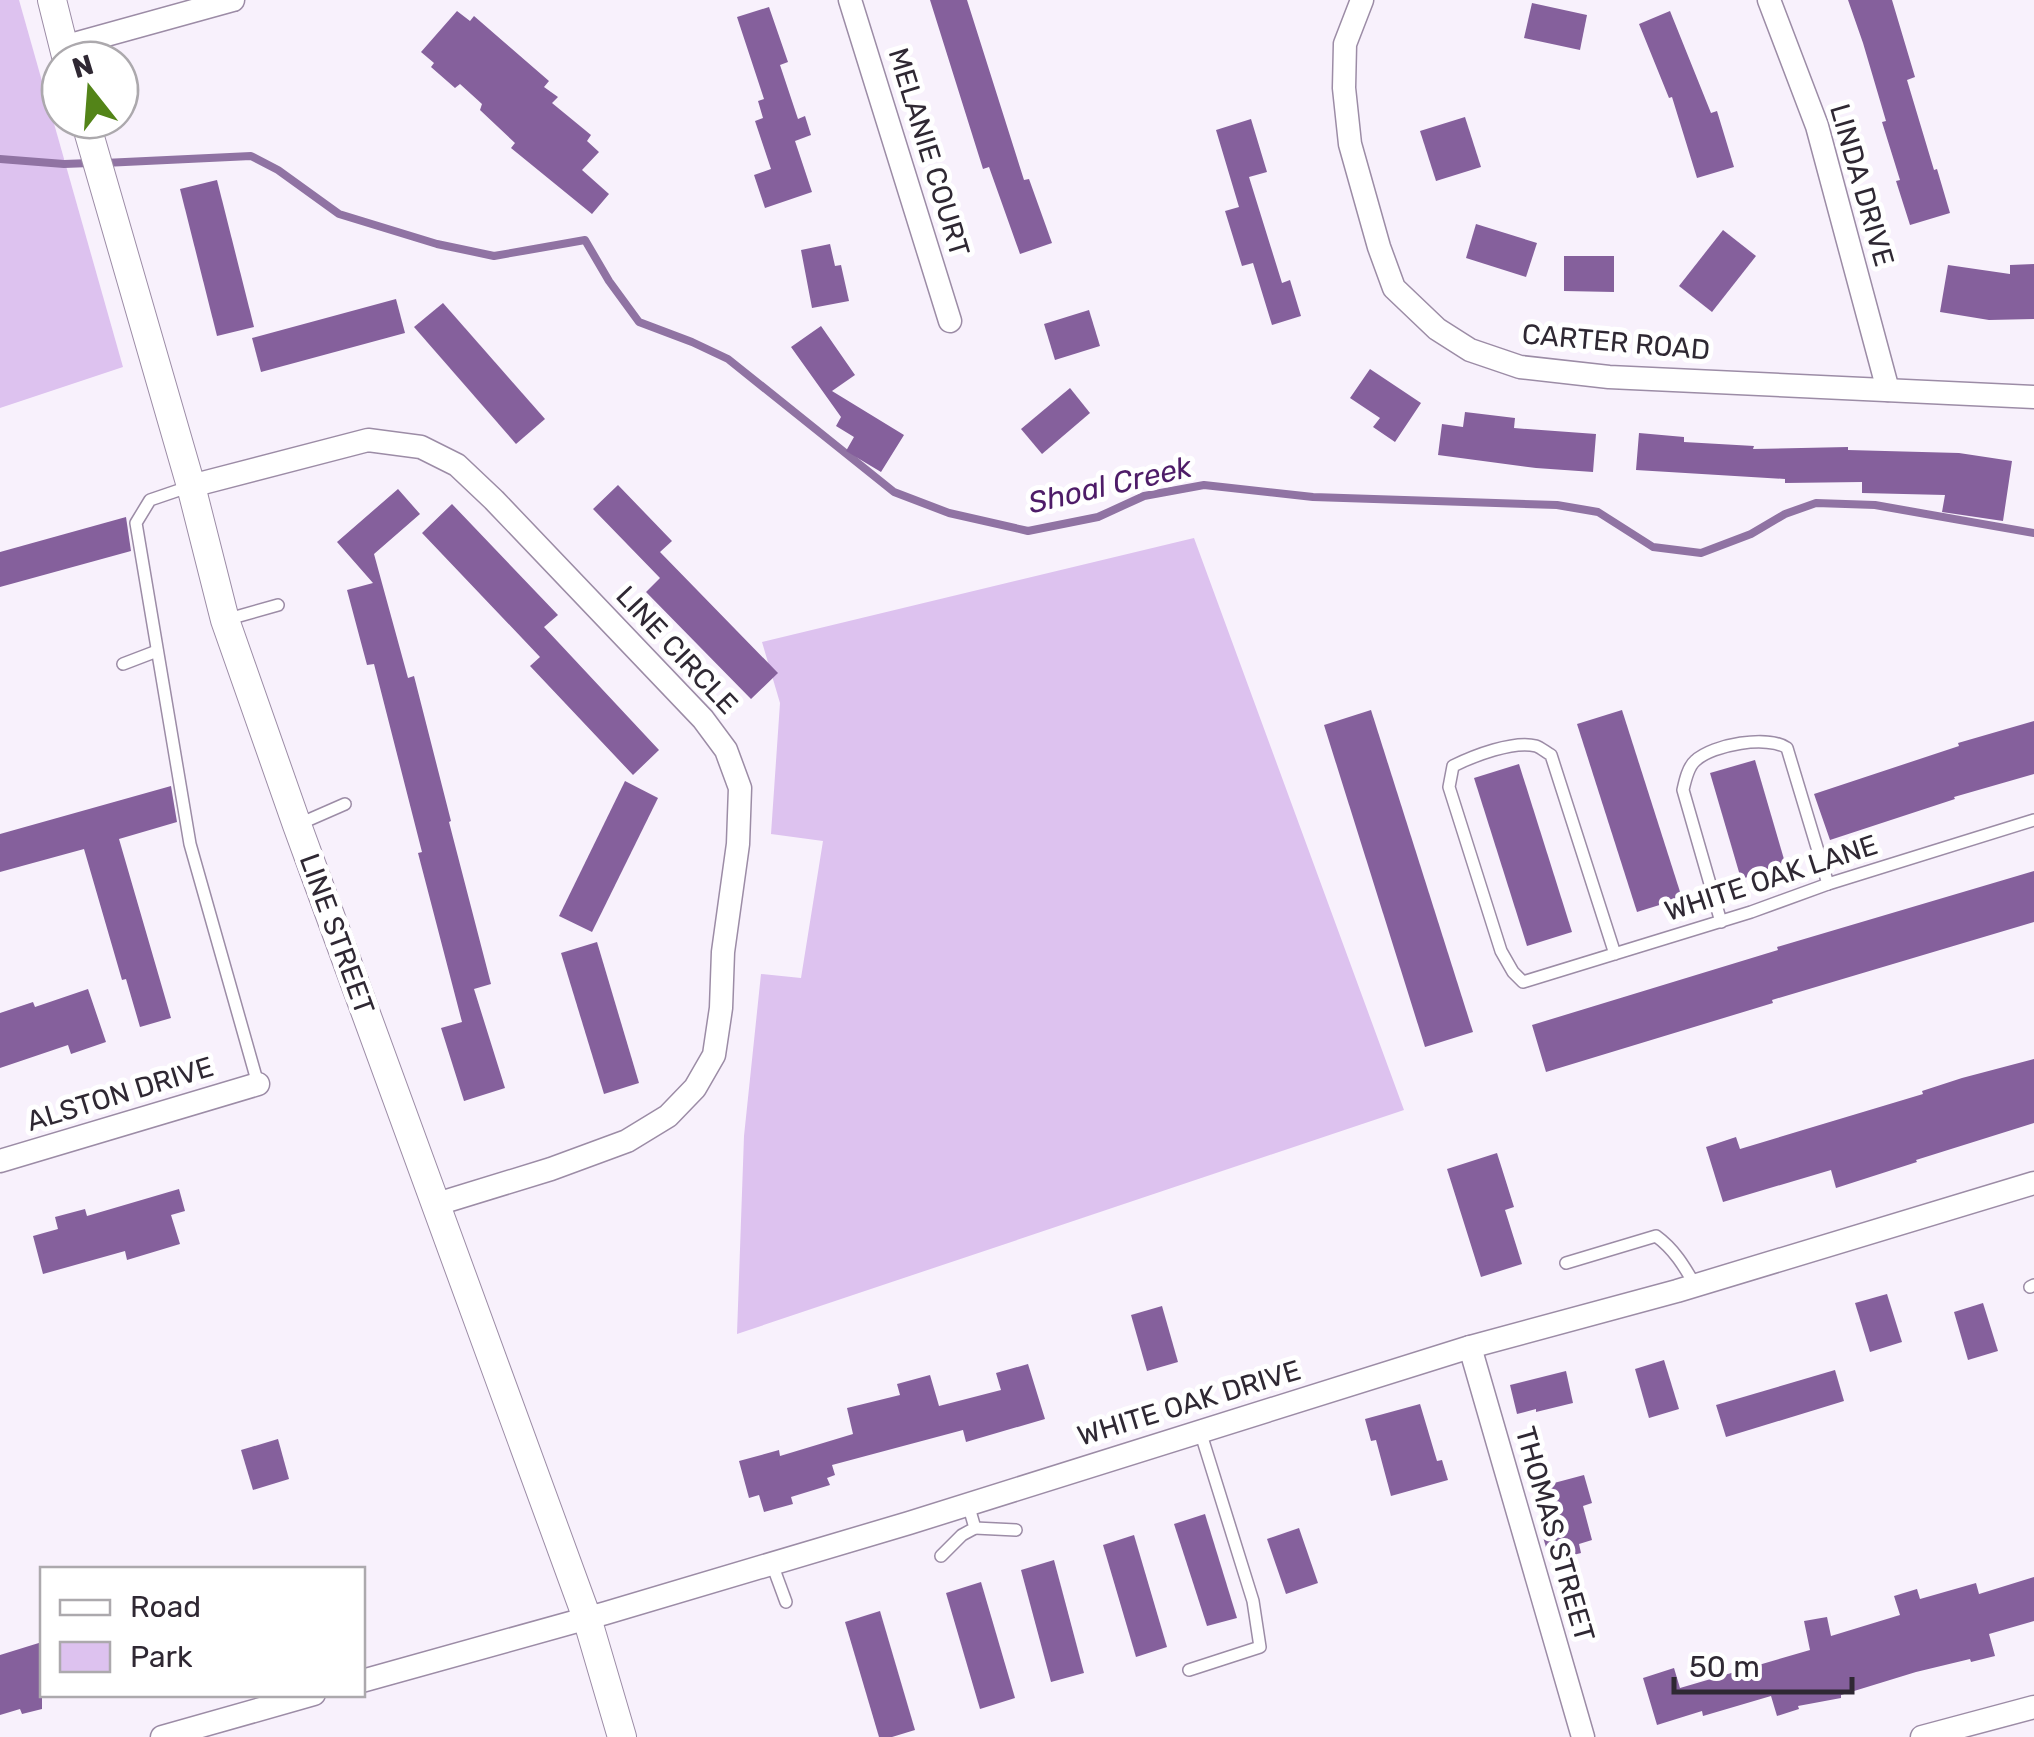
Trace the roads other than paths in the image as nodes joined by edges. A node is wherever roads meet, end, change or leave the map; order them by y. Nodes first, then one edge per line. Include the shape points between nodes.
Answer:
1 (52, 0) edge
2 (233, 0) edge
3 (850, 0) edge
4 (1362, 0) edge
5 (1768, 0) edge
6 (62, 40) edge
7 (106, 40) edge
8 (90, 140) edge
9 (950, 321) dead end
10 (1888, 390) junction
11 (2034, 397) edge
12 (191, 486) junction
13 (278, 605) dead end
14 (225, 620) junction
15 (157, 651) junction
16 (123, 664) dead end
17 (345, 804) dead end
18 (2034, 820) edge
19 (296, 825) junction
20 (1828, 884) junction
21 (1721, 922) junction
22 (1614, 954) junction
23 (258, 1084) joint
24 (0, 1161) edge
25 (2034, 1183) edge
26 (437, 1204) junction
27 (1566, 1262) dead end
28 (1695, 1285) junction
29 (1470, 1347) junction
30 (1200, 1431) junction
31 (968, 1504) junction
32 (975, 1528) junction
33 (1016, 1530) dead end
34 (941, 1556) dead end
35 (772, 1564) junction
36 (786, 1602) dead end
37 (587, 1618) junction
38 (1189, 1670) dead end
39 (365, 1680) edge
40 (303, 1697) edge
41 (2034, 1707) edge
42 (162, 1737) edge
43 (622, 1737) edge
44 (1583, 1737) edge
45 (1922, 1737) edge

1 - 6 street
2 - 7 street
3 - 9 street, MELANIE COURT
4 - 10 street, CARTER ROAD via 1345,44 1350,144 1394,288 1437,328 1470,350 1520,368
5 - 10 street, LINDA DRIVE via 1817,126
8 - 12 street, LINE STREET
10 - 11 street, CARTER ROAD
12 - 14 street, LINE STREET
12 - 15 lane via 150,500 136,524
12 - 26 street, LINE CIRCLE via 368,440 421,447 457,465 704,719 726,750 740,788 722,1008 714,1055 695,1088 668,1116 627,1141
13 - 14 lane
14 - 19 street, LINE STREET
15 - 16 lane
15 - 23 lane via 190,844
17 - 19 lane
18 - 20 lane, WHITE OAK LANE
19 - 26 street, LINE STREET
20 - 21 lane, WHITE OAK LANE
20 - 21 lane via 1788,748 1744,742 1720,748 1695,761 1683,790
21 - 22 lane, WHITE OAK LANE
22 - 22 lane, WHITE OAK LANE via 1550,755 1538,746 1517,746 1453,766 1449,787 1513,972 1524,982
23 - 24 street, ALSTON DRIVE
25 - 28 street, WHITE OAK DRIVE
26 - 37 street, LINE STREET
27 - 28 lane via 1656,1236
28 - 29 street, WHITE OAK DRIVE
29 - 30 street, WHITE OAK DRIVE
29 - 44 street, THOMAS STREET
30 - 31 street, WHITE OAK DRIVE
30 - 38 lane via 1253,1601 1260,1646
31 - 32 lane
31 - 35 street, WHITE OAK DRIVE
32 - 33 lane
32 - 34 lane
35 - 36 lane
35 - 37 street, WHITE OAK DRIVE
37 - 39 street, WHITE OAK DRIVE
37 - 43 street, LINE STREET
40 - 42 street
41 - 45 street

